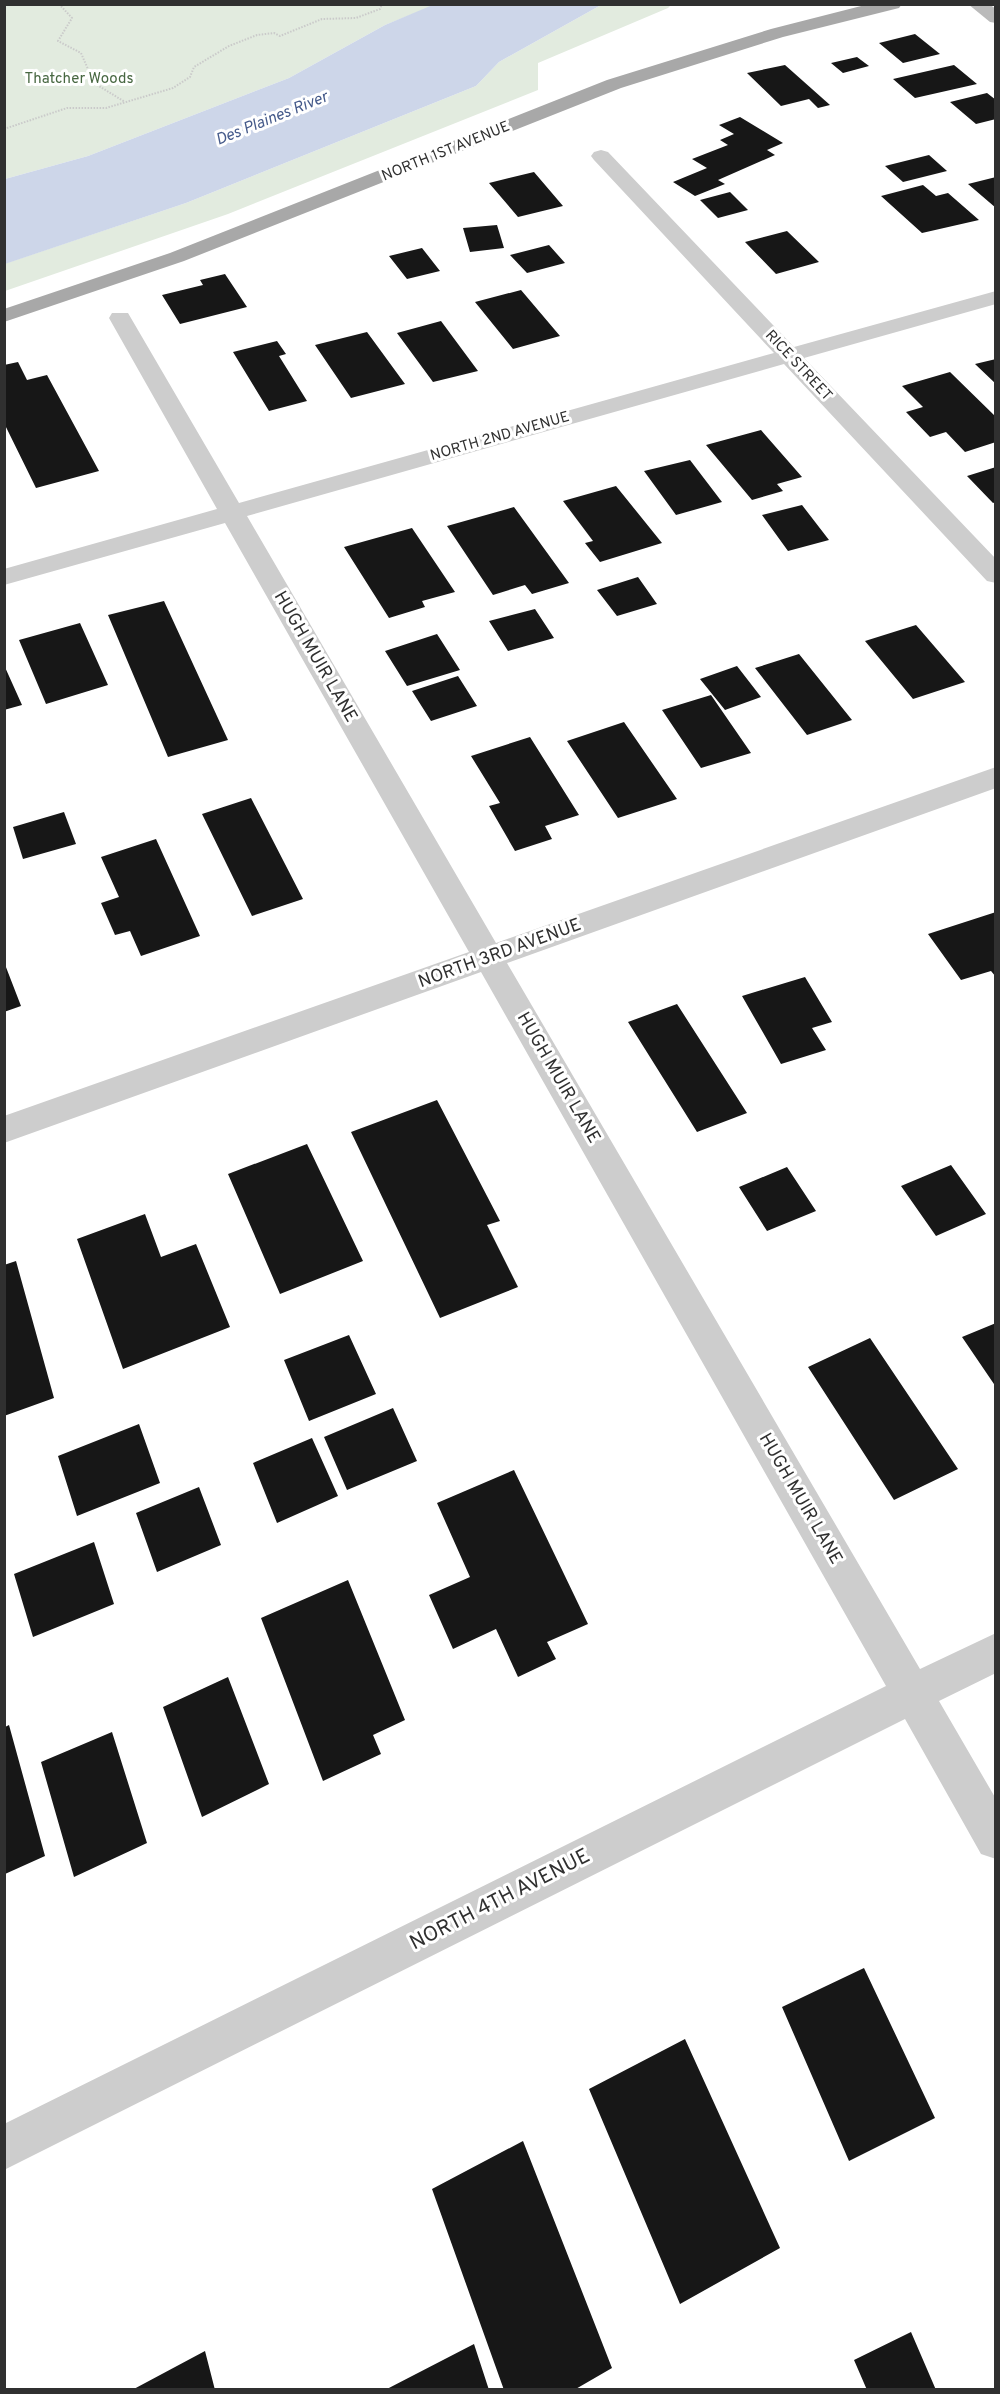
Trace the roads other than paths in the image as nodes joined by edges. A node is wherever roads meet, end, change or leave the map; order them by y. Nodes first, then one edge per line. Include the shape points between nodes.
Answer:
1 (892, 4) edge
2 (977, 4) edge
3 (996, 18) edge
4 (601, 156) dead end
5 (996, 297) edge
6 (4, 316) edge
7 (120, 318) dead end
8 (789, 356) junction
9 (232, 512) junction
10 (996, 575) edge
11 (4, 577) edge
12 (996, 777) edge
13 (488, 958) junction
14 (4, 1130) edge
15 (996, 1652) edge
16 (912, 1694) junction
17 (996, 1839) edge
18 (4, 2148) edge

1 - 6 main road, NORTH 1ST AVENUE via 777,33 614,84 177,257
2 - 3 main road
4 - 8 street, RICE STREET
5 - 8 street, NORTH 2ND AVENUE
7 - 9 street, HUGH MUIR LANE
8 - 9 street, NORTH 2ND AVENUE
8 - 10 street, RICE STREET
9 - 11 street, NORTH 2ND AVENUE
9 - 13 street, HUGH MUIR LANE
12 - 13 street, NORTH 3RD AVENUE
13 - 14 street, NORTH 3RD AVENUE
13 - 16 street, HUGH MUIR LANE
15 - 16 street, NORTH 4TH AVENUE
16 - 17 street, HUGH MUIR LANE
16 - 18 street, NORTH 4TH AVENUE

